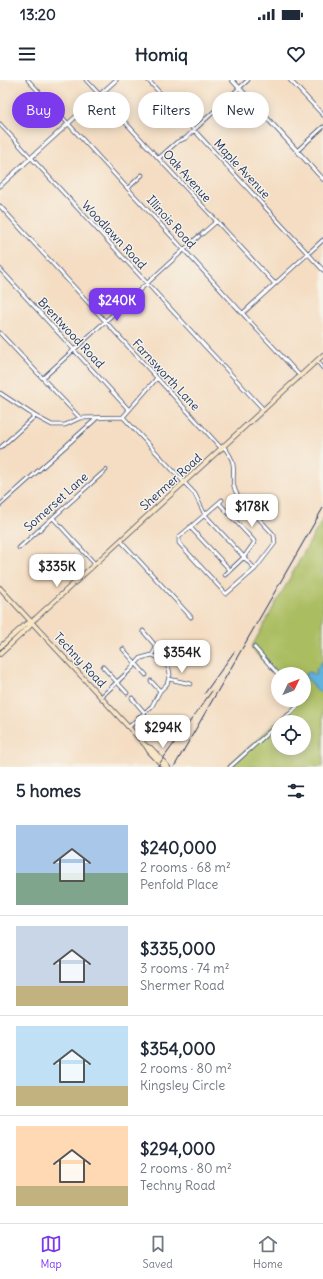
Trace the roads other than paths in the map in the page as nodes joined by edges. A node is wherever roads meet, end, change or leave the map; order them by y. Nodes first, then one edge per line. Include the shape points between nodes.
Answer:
1 (28, 80) edge
2 (86, 80) edge
3 (116, 80) edge
4 (148, 80) edge
5 (232, 80) edge
6 (248, 80) edge
7 (290, 80) edge
8 (240, 89) junction
9 (97, 92) edge
10 (103, 92) edge
11 (323, 115) edge
12 (73, 119) edge
13 (0, 124) edge
14 (68, 124) junction
15 (130, 127) edge
16 (323, 127) edge
17 (194, 130) junction
18 (297, 151) junction
19 (31, 158) junction
20 (159, 158) junction
21 (142, 175) dead end
22 (323, 179) edge
23 (0, 186) edge
24 (128, 188) junction
25 (0, 206) edge
26 (216, 221) junction
27 (323, 240) edge
28 (184, 250) junction
29 (308, 254) junction
30 (0, 269) edge
31 (323, 270) edge
32 (147, 284) junction
33 (275, 284) junction
34 (243, 313) junction
35 (106, 322) junction
36 (0, 333) edge
37 (74, 350) junction
38 (323, 355) edge
39 (317, 361) junction
40 (323, 368) edge
41 (300, 376) junction
42 (43, 378) junction
43 (157, 378) junction
44 (0, 393) edge
45 (129, 410) junction
46 (264, 410) junction
47 (35, 416) junction
48 (123, 417) junction
49 (80, 418) junction
50 (97, 418) junction
51 (0, 448) edge
52 (223, 448) junction
53 (106, 470) dead end
54 (184, 483) junction
55 (222, 500) dead end
56 (219, 503) junction
57 (0, 505) edge
58 (205, 515) junction
59 (53, 518) junction
60 (190, 527) junction
61 (121, 541) junction
62 (19, 548) dead end
63 (244, 557) junction
64 (95, 564) junction
65 (255, 569) junction
66 (230, 570) junction
67 (225, 575) dead end
68 (0, 588) edge
69 (190, 617) dead end
70 (31, 622) junction
71 (143, 631) dead end
72 (0, 647) edge
73 (254, 647) dead end
74 (178, 648) dead end
75 (123, 649) dead end
76 (0, 654) edge
77 (152, 656) junction
78 (165, 662) junction
79 (135, 663) junction
80 (103, 667) dead end
81 (272, 667) edge
82 (146, 675) dead end
83 (169, 679) junction
84 (151, 681) dead end
85 (117, 682) junction
86 (191, 684) dead end
87 (160, 691) junction
88 (127, 693) dead end
89 (101, 697) junction
90 (132, 698) dead end
91 (296, 707) edge
92 (144, 712) junction
93 (288, 715) edge
94 (129, 727) junction
95 (271, 730) edge
96 (146, 746) junction
97 (164, 767) edge
98 (168, 767) edge
99 (230, 767) edge

1 - 14 street, Illinois Road
2 - 9 street, Oak Avenue
3 - 10 street
4 - 17 street, Maple Avenue
5 - 8 street
6 - 8 street
7 - 11 street
8 - 17 street
8 - 18 street
12 - 14 street
13 - 19 street, Woodlawn Road
14 - 19 street
14 - 24 street, Illinois Road
15 - 20 street, Oak Avenue
16 - 18 street
17 - 20 street
17 - 29 street, Maple Avenue
18 - 22 street
19 - 23 street
19 - 32 street, Woodlawn Road
20 - 26 street, Oak Avenue
21 - 24 street
24 - 28 street, Illinois Road
25 - 35 street, Farnsworth Lane
26 - 28 street
26 - 33 street, Oak Avenue
27 - 29 street
28 - 32 street
28 - 34 street, Illinois Road
29 - 31 street, Maple Avenue
29 - 33 street
30 - 37 street, Brentwood Road
32 - 35 street
32 - 46 street, Woodlawn Road
33 - 34 street
34 - 41 street, Illinois Road
35 - 37 street
35 - 43 street, Farnsworth Lane
36 - 42 street
37 - 42 street
37 - 45 street, Brentwood Road
38 - 39 main road, Shermer Road
39 - 40 street
39 - 41 main road, Shermer Road
41 - 46 main road, Shermer Road
42 - 49 street
43 - 45 street
43 - 52 street, Farnsworth Lane
44 - 47 street
45 - 48 street
46 - 52 main road, Shermer Road
47 - 49 street via 52,425 65,425
47 - 51 street
48 - 50 street
48 - 54 street
49 - 50 street
50 - 57 street
52 - 54 main road, Shermer Road
52 - 65 street, Farnsworth Lane via 231,457 235,491 274,535 274,543
53 - 59 street, Somerset Lane
54 - 58 street via 195,494
54 - 61 main road, Shermer Road
55 - 56 street
56 - 58 street
56 - 63 street via 254,541
58 - 60 street
58 - 63 street
59 - 62 street, Somerset Lane
59 - 64 street
60 - 65 street via 179,537 179,543 226,594
60 - 66 street
61 - 64 main road, Shermer Road
61 - 69 street
63 - 65 street
63 - 66 street
64 - 70 main road, Shermer Road
66 - 67 street
68 - 70 main road, Techny Road
70 - 72 main road, Shermer Road
70 - 76 main road, Shermer Road via 29,628
70 - 89 main road, Techny Road
71 - 77 street via 156,648
73 - 81 street
74 - 78 street
75 - 79 street
77 - 78 street
77 - 79 street via 140,658
78 - 83 street via 169,669
79 - 82 street
79 - 85 street
80 - 85 street
83 - 86 street
83 - 87 street
84 - 87 street
85 - 88 street
85 - 89 street
87 - 92 street via 152,706
89 - 94 main road, Techny Road
90 - 92 street
91 - 93 street
92 - 94 street
94 - 96 main road, Techny Road
95 - 99 street
96 - 97 main road, Techny Road
96 - 98 main road, Techny Road via 151,748

